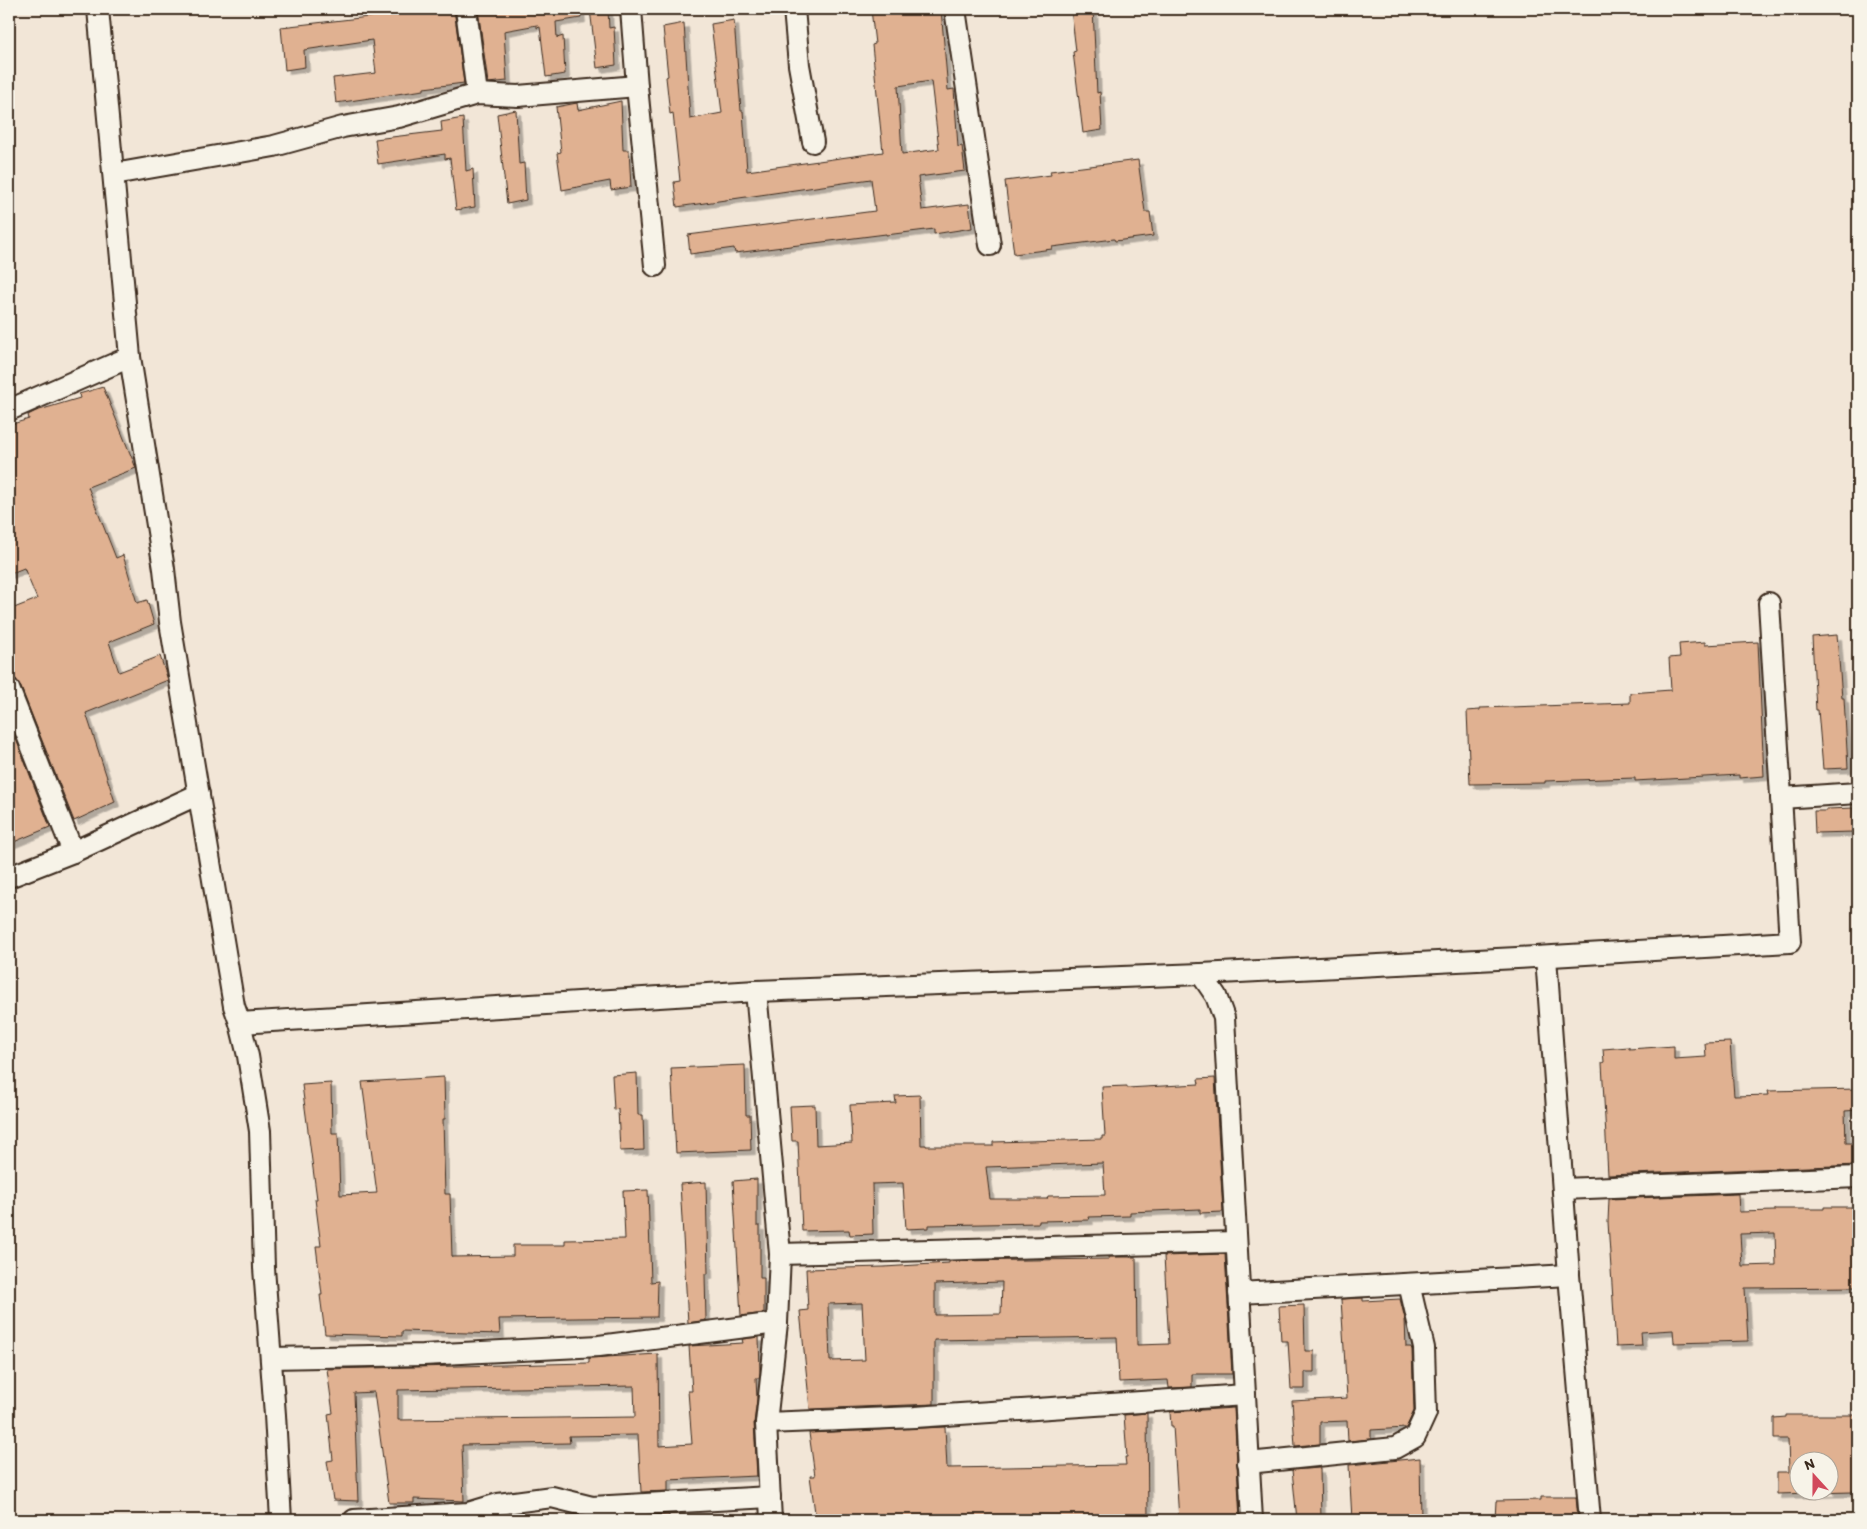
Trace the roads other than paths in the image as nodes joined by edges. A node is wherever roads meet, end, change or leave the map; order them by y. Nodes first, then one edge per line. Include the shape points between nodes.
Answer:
1 (98, 9) edge
2 (466, 9) edge
3 (632, 9) edge
4 (794, 9) edge
5 (955, 9) edge
6 (637, 86) junction
7 (477, 94) junction
8 (813, 142) dead end
9 (114, 174) junction
10 (990, 245) dead end
11 (655, 266) dead end
12 (130, 357) junction
13 (9, 410) edge
14 (1769, 603) dead end
15 (9, 689) edge
16 (1858, 793) edge
17 (199, 794) junction
18 (1781, 798) junction
19 (73, 852) junction
20 (9, 877) edge
21 (1546, 957) junction
22 (1200, 974) junction
23 (756, 992) junction
24 (240, 1023) junction
25 (1858, 1176) edge
26 (1563, 1189) junction
27 (1236, 1242) junction
28 (780, 1254) junction
29 (1569, 1274) junction
30 (1409, 1284) junction
31 (1239, 1293) junction
32 (777, 1323) junction
33 (271, 1358) junction
34 (1245, 1395) junction
35 (766, 1423) junction
36 (1248, 1462) junction
37 (770, 1497) junction
38 (281, 1520) edge
39 (354, 1520) edge
40 (772, 1520) edge
41 (1252, 1520) edge
42 (1590, 1520) edge

1 - 9 street
2 - 7 street
3 - 6 street
4 - 8 street via 799,65
5 - 10 street
6 - 7 street via 518,96
6 - 11 street
7 - 9 street via 399,117 343,127 274,146
9 - 12 street
12 - 13 street
12 - 17 street
14 - 18 street
15 - 19 street
16 - 18 street
17 - 19 street
17 - 24 street via 234,1006
18 - 21 street via 1790,942
19 - 20 street
21 - 22 street
21 - 26 street
22 - 23 street
22 - 27 street via 1216,996 1224,1018
23 - 24 street
23 - 28 street
24 - 33 street via 260,1131 264,1268
25 - 26 street
26 - 29 street
27 - 28 street
27 - 31 street
28 - 32 street
29 - 30 street
29 - 42 street
30 - 31 street
30 - 36 street via 1424,1348 1426,1413 1414,1437 1395,1448
31 - 34 street
32 - 33 street via 599,1346 423,1355
32 - 35 street
33 - 38 street
34 - 35 street via 915,1417
34 - 36 street
35 - 37 street
36 - 41 street
37 - 39 street via 592,1507 552,1497 498,1504 468,1513
37 - 40 street

